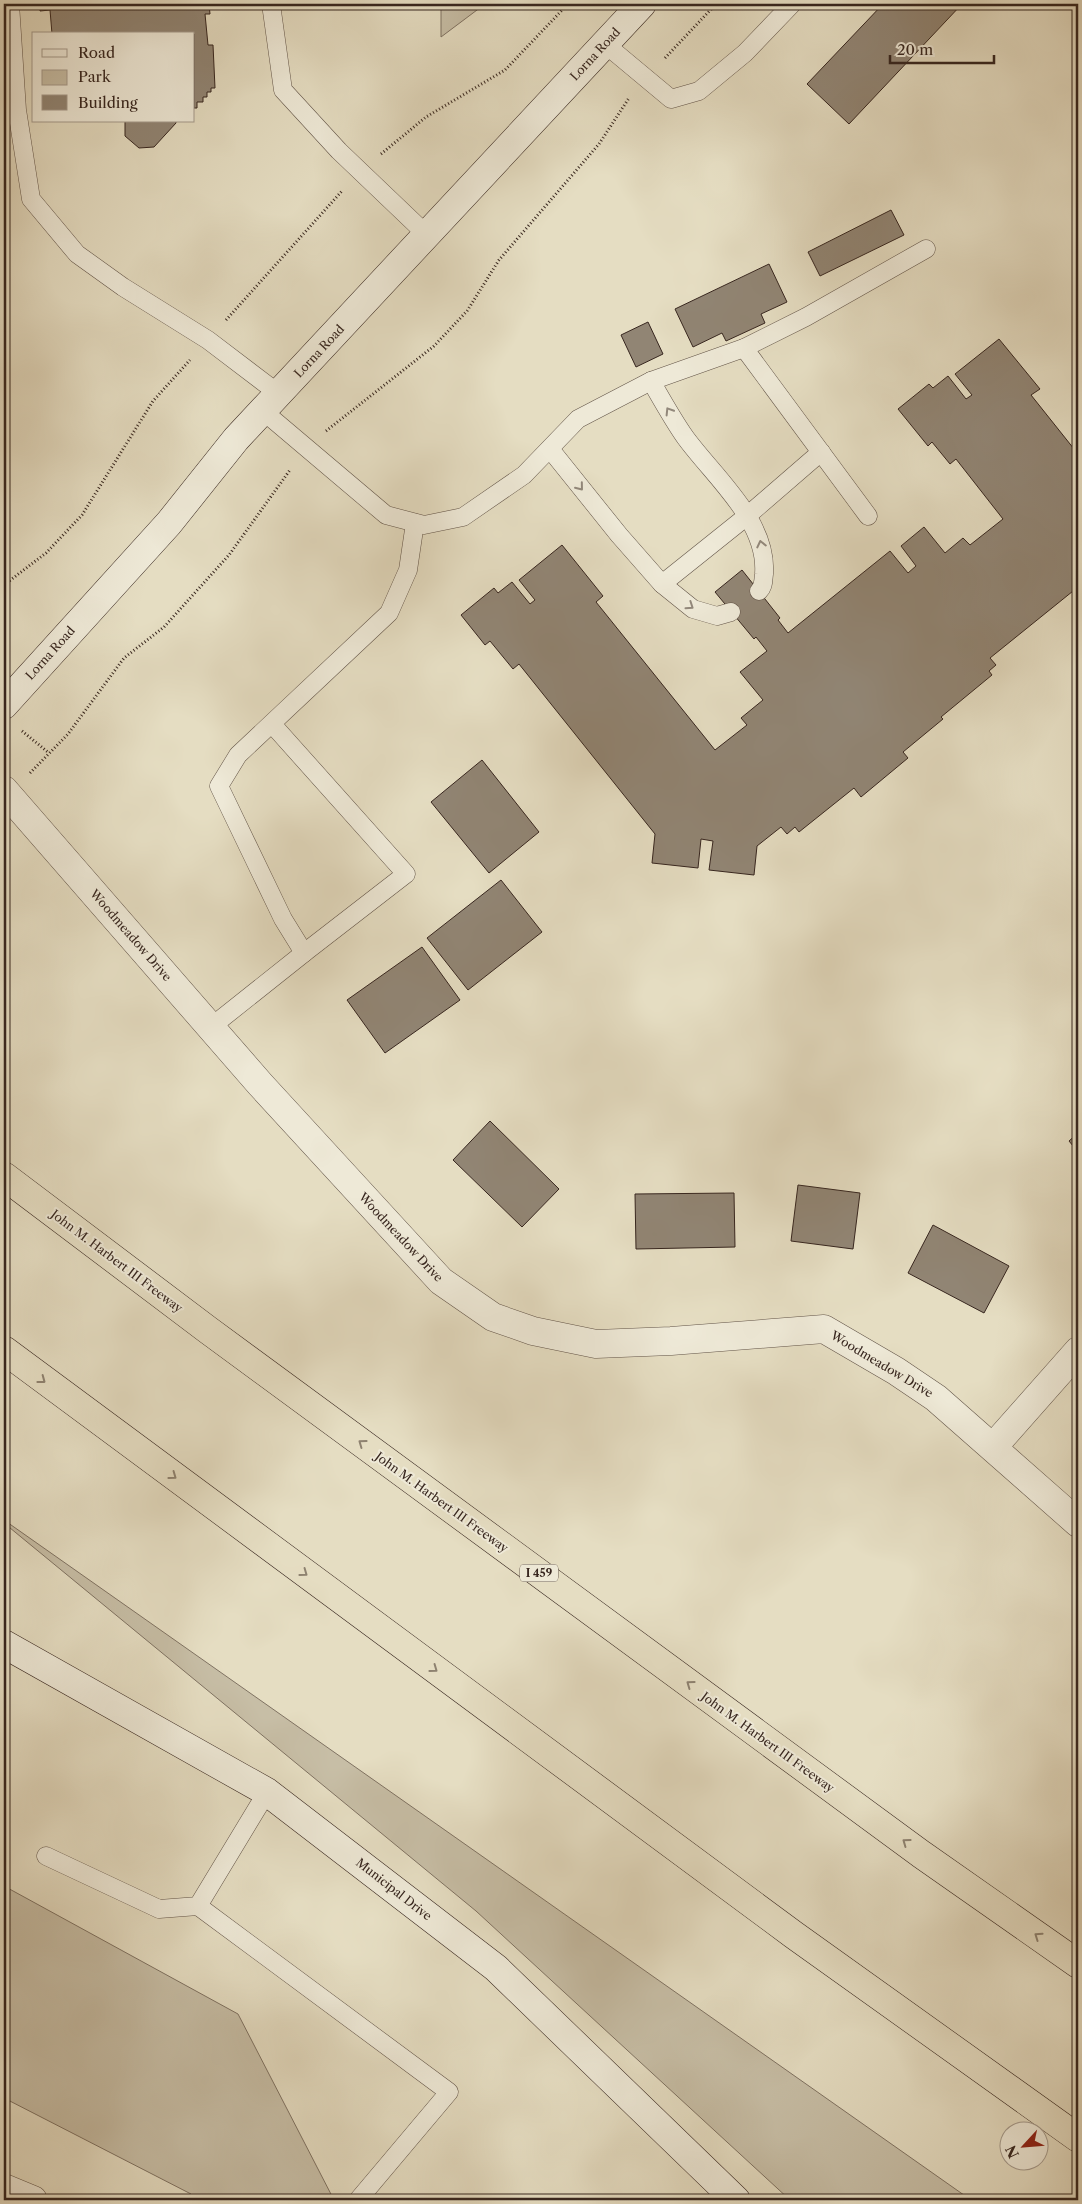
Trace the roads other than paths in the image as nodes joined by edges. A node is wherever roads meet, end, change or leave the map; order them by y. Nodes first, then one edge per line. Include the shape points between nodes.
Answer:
1 (10, 4) edge
2 (271, 4) edge
3 (642, 4) edge
4 (792, 4) edge
5 (605, 44) junction
6 (427, 235) junction
7 (926, 249) dead end
8 (744, 348) junction
9 (651, 382) junction
10 (271, 402) junction
11 (550, 449) junction
12 (821, 452) junction
13 (747, 516) junction
14 (868, 516) dead end
15 (415, 523) junction
16 (662, 584) junction
17 (759, 591) dead end
18 (731, 612) dead end
19 (4, 705) edge
20 (272, 724) junction
21 (6, 792) edge
22 (304, 953) junction
23 (211, 1027) junction
24 (4, 1176) edge
25 (4, 1350) edge
26 (1078, 1351) edge
27 (993, 1447) junction
28 (1078, 1523) edge
29 (4, 1644) edge
30 (267, 1792) junction
31 (46, 1856) dead end
32 (198, 1906) junction
33 (1078, 1964) edge
34 (1078, 2138) edge
35 (4, 2188) edge
36 (33, 2200) edge
37 (358, 2200) edge
38 (736, 2200) edge

1 - 10 lane via 16,110 31,199 78,254 208,340
2 - 6 lane via 283,90
3 - 5 street, Lorna Road
4 - 5 lane via 745,53 699,90 672,99
5 - 6 street, Lorna Road
6 - 10 street, Lorna Road
7 - 8 lane
8 - 9 lane
8 - 12 lane
9 - 11 lane via 578,419
13 -> 9 lane via 685,436
10 - 15 lane via 306,448 386,515
10 - 19 street, Lorna Road via 236,439 169,522
11 - 15 lane via 524,475 463,517 424,525
11 -> 16 lane
12 - 13 lane
12 - 14 lane
13 - 16 lane
17 -> 13 lane via 763,586 765,563 760,539
15 - 20 lane via 408,570 389,613
16 -> 18 lane via 693,609 717,616
20 - 22 lane via 238,755 219,786
20 - 22 lane via 406,874
21 - 23 street, Woodmeadow Drive
22 - 23 lane
23 - 27 street, Woodmeadow Drive via 441,1282 493,1317 532,1331 596,1344 824,1330 936,1398
33 -> 24 highway, John M. Harbert III Freeway / I 459 via 921,1854 216,1336
25 -> 34 highway via 794,1935
26 - 27 street
27 - 28 street, Woodmeadow Drive
29 - 30 street, Municipal Drive
30 - 32 lane
30 - 38 street, Municipal Drive via 496,1968
31 - 32 lane via 159,1909
32 - 37 lane via 449,2092
35 - 36 street

